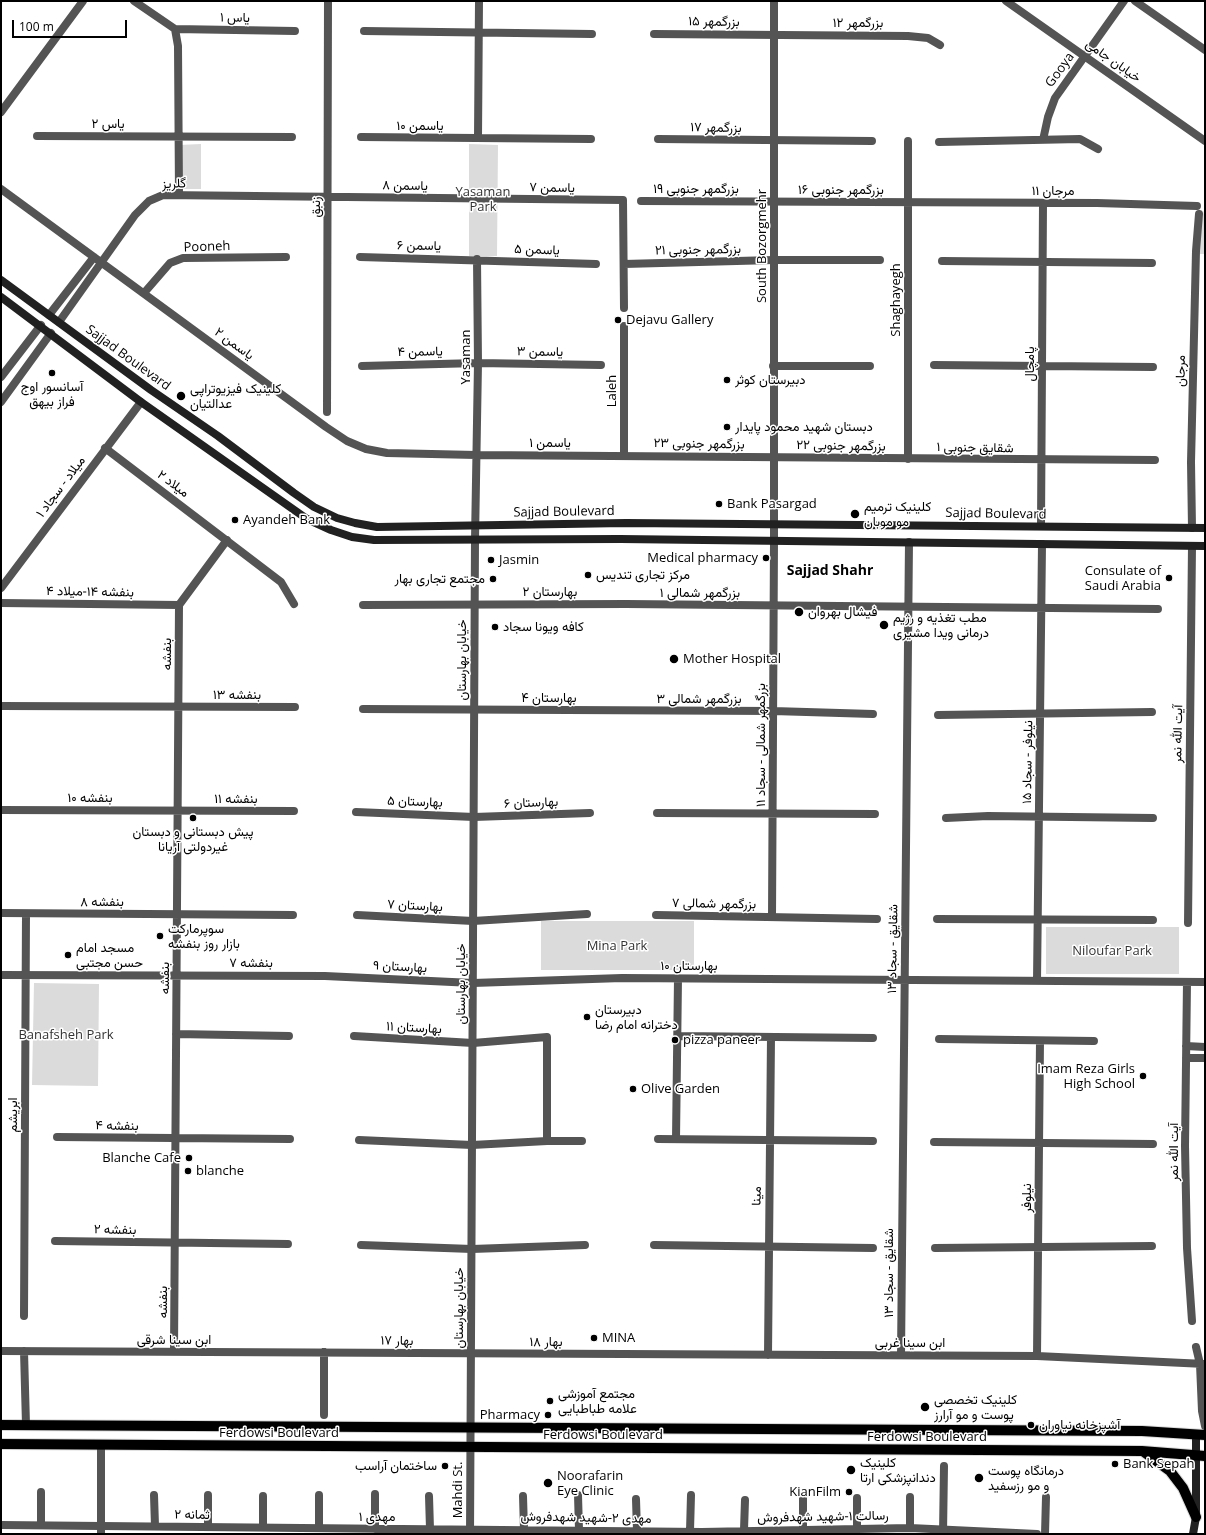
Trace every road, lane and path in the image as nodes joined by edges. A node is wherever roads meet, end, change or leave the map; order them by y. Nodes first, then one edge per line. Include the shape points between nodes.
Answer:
1 (83, 1) edge
2 (134, 1) edge
3 (328, 1) edge
4 (479, 1) edge
5 (774, 1) edge
6 (1006, 1) edge
7 (1124, 1) edge
8 (1135, 1) edge
9 (175, 29) junction
10 (295, 31) dead end
11 (364, 31) dead end
12 (479, 32) junction
13 (592, 34) dead end
14 (654, 34) dead end
15 (774, 35) junction
16 (940, 45) dead end
17 (1202, 48) edge
18 (1085, 56) junction
19 (1, 112) edge
20 (37, 136) dead end
21 (179, 137) junction
22 (292, 137) dead end
23 (361, 137) dead end
24 (478, 138) junction
25 (591, 138) dead end
26 (658, 139) dead end
27 (774, 140) junction
28 (872, 140) dead end
29 (1043, 140) junction
30 (908, 141) dead end
31 (1205, 141) edge
32 (939, 142) dead end
33 (1098, 149) dead end
34 (1, 189) edge
35 (179, 195) junction
36 (328, 197) junction
37 (481, 199) joint
38 (641, 201) dead end
39 (774, 202) junction
40 (908, 202) junction
41 (1043, 202) junction
42 (1198, 210) joint
43 (94, 257) junction
44 (286, 257) dead end
45 (360, 257) dead end
46 (477, 259) junction
47 (774, 260) junction
48 (880, 260) dead end
49 (942, 262) dead end
50 (1043, 262) junction
51 (102, 263) junction
52 (1152, 263) dead end
53 (596, 264) dead end
54 (624, 264) junction
55 (1, 280) edge
56 (144, 293) junction
57 (1, 297) edge
58 (624, 308) dead end
59 (49, 315) junction
60 (59, 322) junction
61 (41, 325) junction
62 (624, 326) dead end
63 (51, 333) junction
64 (478, 363) junction
65 (601, 365) dead end
66 (934, 365) dead end
67 (362, 366) dead end
68 (773, 366) junction
69 (870, 366) dead end
70 (1042, 366) junction
71 (1153, 367) dead end
72 (1, 377) edge
73 (1, 402) edge
74 (141, 402) junction
75 (327, 412) dead end
76 (105, 448) junction
77 (476, 455) junction
78 (624, 455) junction
79 (773, 457) junction
80 (908, 459) junction
81 (1155, 460) dead end
82 (1042, 461) junction
83 (774, 524) junction
84 (475, 525) junction
85 (1041, 526) junction
86 (1192, 528) junction
87 (1205, 528) edge
88 (227, 540) junction
89 (475, 540) junction
90 (774, 541) junction
91 (909, 542) junction
92 (1042, 544) junction
93 (1192, 546) junction
94 (1205, 546) edge
95 (1, 588) edge
96 (1, 604) edge
97 (294, 604) dead end
98 (475, 604) junction
99 (626, 604) joint
100 (179, 605) junction
101 (363, 605) dead end
102 (774, 605) junction
103 (908, 606) junction
104 (1041, 607) junction
105 (1158, 609) dead end
106 (1, 706) edge
107 (178, 707) junction
108 (295, 708) dead end
109 (364, 709) dead end
110 (474, 709) junction
111 (624, 710) joint
112 (773, 712) junction
113 (1040, 712) junction
114 (1152, 712) dead end
115 (873, 714) dead end
116 (938, 715) dead end
117 (2, 810) edge
118 (178, 811) junction
119 (294, 812) dead end
120 (356, 812) dead end
121 (590, 813) dead end
122 (656, 813) dead end
123 (772, 814) junction
124 (875, 814) dead end
125 (1039, 816) junction
126 (474, 817) junction
127 (946, 818) dead end
128 (1153, 818) dead end
129 (1, 913) edge
130 (26, 914) junction
131 (588, 914) dead end
132 (177, 915) junction
133 (293, 915) dead end
134 (357, 915) dead end
135 (656, 915) dead end
136 (772, 917) junction
137 (937, 919) dead end
138 (1038, 919) junction
139 (473, 920) junction
140 (877, 920) dead end
141 (1153, 920) dead end
142 (1188, 923) dead end
143 (1, 975) edge
144 (26, 975) junction
145 (177, 975) junction
146 (325, 976) joint
147 (678, 978) junction
148 (904, 980) junction
149 (1037, 981) junction
150 (1187, 982) junction
151 (1205, 982) edge
152 (473, 983) junction
153 (176, 1034) junction
154 (290, 1036) dead end
155 (354, 1036) dead end
156 (678, 1036) junction
157 (771, 1037) junction
158 (873, 1038) dead end
159 (939, 1039) dead end
160 (1040, 1041) junction
161 (1094, 1041) dead end
162 (473, 1043) junction
163 (1186, 1046) junction
164 (1205, 1047) edge
165 (1186, 1058) junction
166 (1205, 1058) edge
167 (57, 1137) dead end
168 (176, 1139) junction
169 (290, 1139) dead end
170 (658, 1139) dead end
171 (676, 1139) junction
172 (359, 1140) dead end
173 (547, 1140) junction
174 (770, 1140) junction
175 (582, 1141) dead end
176 (873, 1141) dead end
177 (934, 1142) dead end
178 (1039, 1142) junction
179 (1153, 1144) dead end
180 (472, 1145) junction
181 (55, 1241) dead end
182 (175, 1243) junction
183 (288, 1244) dead end
184 (361, 1244) dead end
185 (585, 1245) dead end
186 (654, 1245) dead end
187 (769, 1246) junction
188 (1038, 1246) junction
189 (1152, 1246) dead end
190 (873, 1248) dead end
191 (935, 1248) dead end
192 (472, 1249) junction
193 (24, 1316) dead end
194 (1192, 1321) dead end
195 (1196, 1347) dead end
196 (1, 1351) edge
197 (24, 1351) junction
198 (174, 1352) junction
199 (324, 1352) junction
200 (471, 1354) junction
201 (620, 1354) joint
202 (768, 1355) junction
203 (900, 1355) junction
204 (1037, 1356) junction
205 (1202, 1364) edge
206 (324, 1415) dead end
207 (1, 1425) edge
208 (26, 1425) junction
209 (1204, 1425) edge
210 (471, 1427) junction
211 (1201, 1435) edge
212 (1, 1444) edge
213 (101, 1445) junction
214 (471, 1447) junction
215 (1142, 1451) junction
216 (1200, 1456) edge
217 (944, 1466) dead end
218 (41, 1492) dead end
219 (375, 1494) dead end
220 (154, 1495) dead end
221 (319, 1495) dead end
222 (578, 1495) dead end
223 (691, 1495) dead end
224 (208, 1496) dead end
225 (263, 1496) dead end
226 (430, 1496) dead end
227 (523, 1496) dead end
228 (910, 1497) dead end
229 (1046, 1497) dead end
230 (803, 1498) dead end
231 (857, 1498) dead end
232 (636, 1499) dead end
233 (745, 1500) dead end
234 (1196, 1517) junction
235 (1, 1525) edge
236 (41, 1525) junction
237 (154, 1526) junction
238 (208, 1527) junction
239 (263, 1528) junction
240 (319, 1528) junction
241 (856, 1528) junction
242 (910, 1528) junction
243 (375, 1529) junction
244 (430, 1529) junction
245 (803, 1529) junction
246 (101, 1530) edge
247 (524, 1530) junction
248 (579, 1530) junction
249 (744, 1530) junction
250 (283, 1531) edge
251 (637, 1531) junction
252 (690, 1531) junction
253 (470, 1532) edge
254 (943, 1532) edge
255 (702, 1533) edge
256 (1037, 1534) edge
257 (1045, 1534) edge
258 (1193, 1534) edge

1 - 19 street
2 - 9 street
3 - 36 street, زنبق
4 - 12 street
5 - 15 street, South Bozorgmehr
6 - 18 street, خیابان جامی
7 - 18 street, Gooya
8 - 17 street
9 - 10 street, یاس ۱
9 - 21 street via 178,46
11 - 12 street
12 - 13 street
12 - 24 street
14 - 15 street, بزرگمهر ۱۵
15 - 16 street, بزرگمهر ۱۲ via 908,36 928,38
15 - 27 street, South Bozorgmehr
18 - 29 street, Gooya via 1055,98
18 - 31 street, خیابان جامی
20 - 21 street, یاس ۲
21 - 22 street, یاس ۲
21 - 35 street
23 - 24 street, یاسمن ۱۰
24 - 25 street, یاسمن ۱۰
26 - 27 street, بزرگمهر ۱۷
27 - 28 street, بزرگمهر ۱۷
27 - 39 street, South Bozorgmehr
29 - 32 street
29 - 33 street via 1080,139
30 - 40 street, Shaghayegh
34 - 43 street, یاسمن ۲
35 - 36 street, گلریز
35 - 51 street, گلریز via 163,195 148,201 135,215
36 - 37 street, یاسمن ۸
36 - 75 street, زنبق
37 - 54 street, یاسمن ۷ via 623,200
38 - 39 street, بزرگمهر جنوبی ۱۹
39 - 40 street, بزرگمهر جنوبی ۱۶
39 - 47 street, South Bozorgmehr
40 - 41 street, مرجان ۱۱
40 - 80 street, Shaghayegh
41 - 42 street, مرجان ۱۱
41 - 50 street, پامچال
42 - 86 street, مرجان
43 - 51 street, یاسمن ۲
43 - 59 street
44 - 56 street, Pooneh via 183,258 170,263 162,270
45 - 46 street, یاسمن ۶
46 - 53 street, یاسمن ۵
46 - 64 street, Yasaman
47 - 48 street, بزرگمهر جنوبی ۲۱
47 - 54 street, بزرگمهر جنوبی ۲۱
47 - 68 street, South Bozorgmehr
49 - 50 street
50 - 52 street
50 - 70 street, پامچال
51 - 56 street, یاسمن ۲
51 - 60 street, گلریز
54 - 58 street
55 - 59 main road, Sajjad Boulevard
56 - 77 street, یاسمن ۲ via 347,441 366,449 387,453
57 - 61 main road, Sajjad Boulevard
59 - 60 main road, Sajjad Boulevard
59 - 61 main road
60 - 63 main road
60 - 84 main road, Sajjad Boulevard via 314,507 337,518 377,527
61 - 63 main road, Sajjad Boulevard
61 - 72 street
62 - 78 street, Laleh
63 - 73 street
63 - 74 main road, Sajjad Boulevard
64 - 65 street, یاسمن ۳
64 - 67 street, یاسمن ۴
64 - 77 street, Yasaman
66 - 70 street
68 - 69 street
68 - 79 street, South Bozorgmehr
70 - 71 street
70 - 82 street, پامچال
74 - 76 street, میلاد - سجاد ۱
74 - 89 main road, Sajjad Boulevard via 307,519 332,530 352,537 374,540
76 - 88 street, میلاد ۲
76 - 95 street, میلاد - سجاد ۱
77 - 78 street, یاسمن ۱
77 - 84 street, Yasaman
78 - 79 street, بزرگمهر جنوبی ۲۳
79 - 80 street, بزرگمهر جنوبی ۲۲
79 - 83 street, South Bozorgmehr
80 - 82 street, شقایق جنوبی ۱
81 - 82 street, شقایق جنوبی ۱
82 - 85 street, پامچال
83 - 84 main road, Sajjad Boulevard
83 - 85 main road, Sajjad Boulevard
83 - 90 street, بزرگمهر شمالی - سجاد ۱۱
84 - 89 street, خیابان بهارستان
85 - 86 main road, Sajjad Boulevard
86 - 87 main road, Sajjad Boulevard
88 - 97 street, میلاد ۲ via 281,582
88 - 100 street
89 - 90 main road, Sajjad Boulevard
89 - 98 street, خیابان بهارستان
90 - 91 main road, Sajjad Boulevard
90 - 102 street, بزرگمهر شمالی - سجاد ۱۱
91 - 92 main road, Sajjad Boulevard
91 - 103 street, شقایق - سجاد ۱۳
92 - 93 main road, Sajjad Boulevard
92 - 104 street, نیلوفر - سجاد ۱۵
93 - 94 main road, Sajjad Boulevard
93 - 142 street, آیت الله نمر
96 - 100 street, بنفشه ۱۴-میلاد ۴
98 - 99 street, بهارستان ۲
98 - 101 street, بهارستان ۲
98 - 110 street, خیابان بهارستان
99 - 102 street, بزرگمهر شمالی ۱
100 - 107 street, بنفشه
102 - 103 street, بزرگمهر شمالی ۱
102 - 112 street, بزرگمهر شمالی - سجاد ۱۱
103 - 104 street, بزرگمهر شمالی ۱
103 - 148 street, شقایق - سجاد ۱۳
104 - 105 street, بزرگمهر شمالی ۱
104 - 113 street, نیلوفر - سجاد ۱۵
106 - 107 street, بنفشه ۱۳
107 - 108 street, بنفشه ۱۳
107 - 118 street, بنفشه
109 - 110 street, بهارستان ۴
110 - 111 street, بهارستان ۴
110 - 126 street, خیابان بهارستان
111 - 112 street, بزرگمهر شمالی ۳
112 - 115 street, بزرگمهر شمالی ۳
112 - 123 street, بزرگمهر شمالی - سجاد ۱۱
113 - 114 street
113 - 116 street
113 - 125 street, نیلوفر - سجاد ۱۵
117 - 118 street, بنفشه ۱۰
118 - 119 street, بنفشه ۱۱
118 - 132 street, بنفشه
120 - 126 street, بهارستان ۵
121 - 126 street, بهارستان ۶
122 - 123 street
123 - 124 street
123 - 136 street, بزرگمهر شمالی - سجاد ۱۱
125 - 127 street
125 - 128 street
125 - 138 street, نیلوفر - سجاد ۱۵
126 - 139 street, خیابان بهارستان
129 - 130 street, بنفشه ۸
130 - 132 street, بنفشه ۸
130 - 144 street, ابریشم
131 - 139 street, بهارستان ۷
132 - 133 street, بنفشه ۸
132 - 145 street, بنفشه
134 - 139 street, بهارستان ۷
135 - 136 street, بزرگمهر شمالی ۷
136 - 140 street, بزرگمهر شمالی ۷
137 - 138 street
138 - 141 street
138 - 149 street, نیلوفر - سجاد ۱۵
139 - 152 street, خیابان بهارستان
143 - 144 street, بنفشه ۷
144 - 145 street, بنفشه ۷
144 - 193 street, ابریشم
145 - 146 street, بنفشه ۷
145 - 153 street, بنفشه
146 - 152 street, بهارستان ۹
147 - 148 street, بهارستان ۱۰
147 - 152 street, بهارستان ۱۰
147 - 156 street
148 - 149 street, بهارستان ۱۰
148 - 203 street, شقایق - سجاد ۱۳
149 - 150 street, بهارستان ۱۰
150 - 151 street, بهارستان ۱۰
150 - 163 street, آیت الله نمر
152 - 162 street, خیابان بهارستان
153 - 154 street
153 - 168 street, بنفشه
155 - 162 street, بهارستان ۱۱
156 - 157 street
156 - 171 street
157 - 158 street
157 - 174 street, مینا
159 - 160 street
160 - 161 street
160 - 178 street, نیلوفر
162 - 173 street, بهارستان ۱۱ via 547,1037
162 - 180 street, خیابان بهارستان
163 - 164 street
163 - 165 street, آیت الله نمر
165 - 166 street
165 - 194 street, آیت الله نمر via 1187,1248
167 - 168 street, بنفشه ۴
168 - 169 street, بنفشه ۴
168 - 182 street, بنفشه
170 - 171 street
171 - 174 street
172 - 180 street
173 - 175 street
173 - 180 street
174 - 176 street
174 - 187 street, مینا
177 - 178 street
178 - 179 street
178 - 188 street, نیلوفر
180 - 192 street, خیابان بهارستان
181 - 182 street, بنفشه ۲
182 - 183 street, بنفشه ۲
182 - 198 street, بنفشه
184 - 192 street
185 - 192 street
186 - 187 street
187 - 190 street
187 - 202 street, مینا
188 - 189 street
188 - 191 street
188 - 204 street, نیلوفر
192 - 200 street, خیابان بهارستان
195 - 205 street
196 - 197 street, ابن سینا شرقی
197 - 198 street, ابن سینا شرقی
197 - 208 street
198 - 199 street, ابن سینا شرقی
199 - 200 street, بهار ۱۷
199 - 206 street
200 - 201 street, بهار ۱۸
200 - 210 street, خیابان بهارستان
201 - 202 street, ابن سینا غربی
202 - 203 street, ابن سینا غربی
203 - 204 street, ابن سینا غربی
204 - 205 street, ابن سینا غربی
205 - 209 street
207 - 208 main road, Ferdowsi Boulevard
208 - 210 main road, Ferdowsi Boulevard
209 - 211 street
210 - 211 main road, Ferdowsi Boulevard via 1142,1431
210 - 214 street, خیابان بهارستان
211 - 216 main road
212 - 213 main road, Ferdowsi Boulevard
213 - 214 main road, Ferdowsi Boulevard
213 - 246 street
214 - 215 main road, Ferdowsi Boulevard
214 - 253 street, Mahdi St.
215 - 216 main road, Ferdowsi Boulevard
215 - 234 main road via 1170,1471 1184,1488
216 - 234 main road
217 - 254 street
218 - 236 street
219 - 243 street
220 - 237 street
221 - 240 street
222 - 248 street
223 - 252 street
224 - 238 street
225 - 239 street
226 - 244 street
227 - 247 street
228 - 242 street
229 - 257 street
230 - 245 street
231 - 241 street
232 - 251 street
233 - 249 street
234 - 258 main road
235 - 236 street, ثمانه ۲
236 - 246 street, ثمانه ۲
237 - 238 street, ثمانه ۲
237 - 246 street, ثمانه ۲
238 - 239 street, ثمانه ۲
239 - 250 street, ثمانه ۲
240 - 243 street, مهدی ۱
240 - 250 street, مهدی ۱
241 - 242 street, رسالت ۱-شهید شهدفروش
241 - 245 street, رسالت ۱-شهید شهدفروش
242 - 254 street, رسالت ۱-شهید شهدفروش
243 - 244 street, مهدی ۱
244 - 253 street, مهدی ۱
245 - 249 street, رسالت ۱-شهید شهدفروش
247 - 248 street, مهدی ۲-شهید شهدفروش
247 - 253 street, مهدی ۲-شهید شهدفروش
248 - 251 street, مهدی ۲-شهید شهدفروش
249 - 255 street, رسالت ۱-شهید شهدفروش
251 - 252 street, مهدی ۲-شهید شهدفروش
252 - 255 street, مهدی ۲-شهید شهدفروش
254 - 256 street, رسالت ۱-شهید شهدفروش

